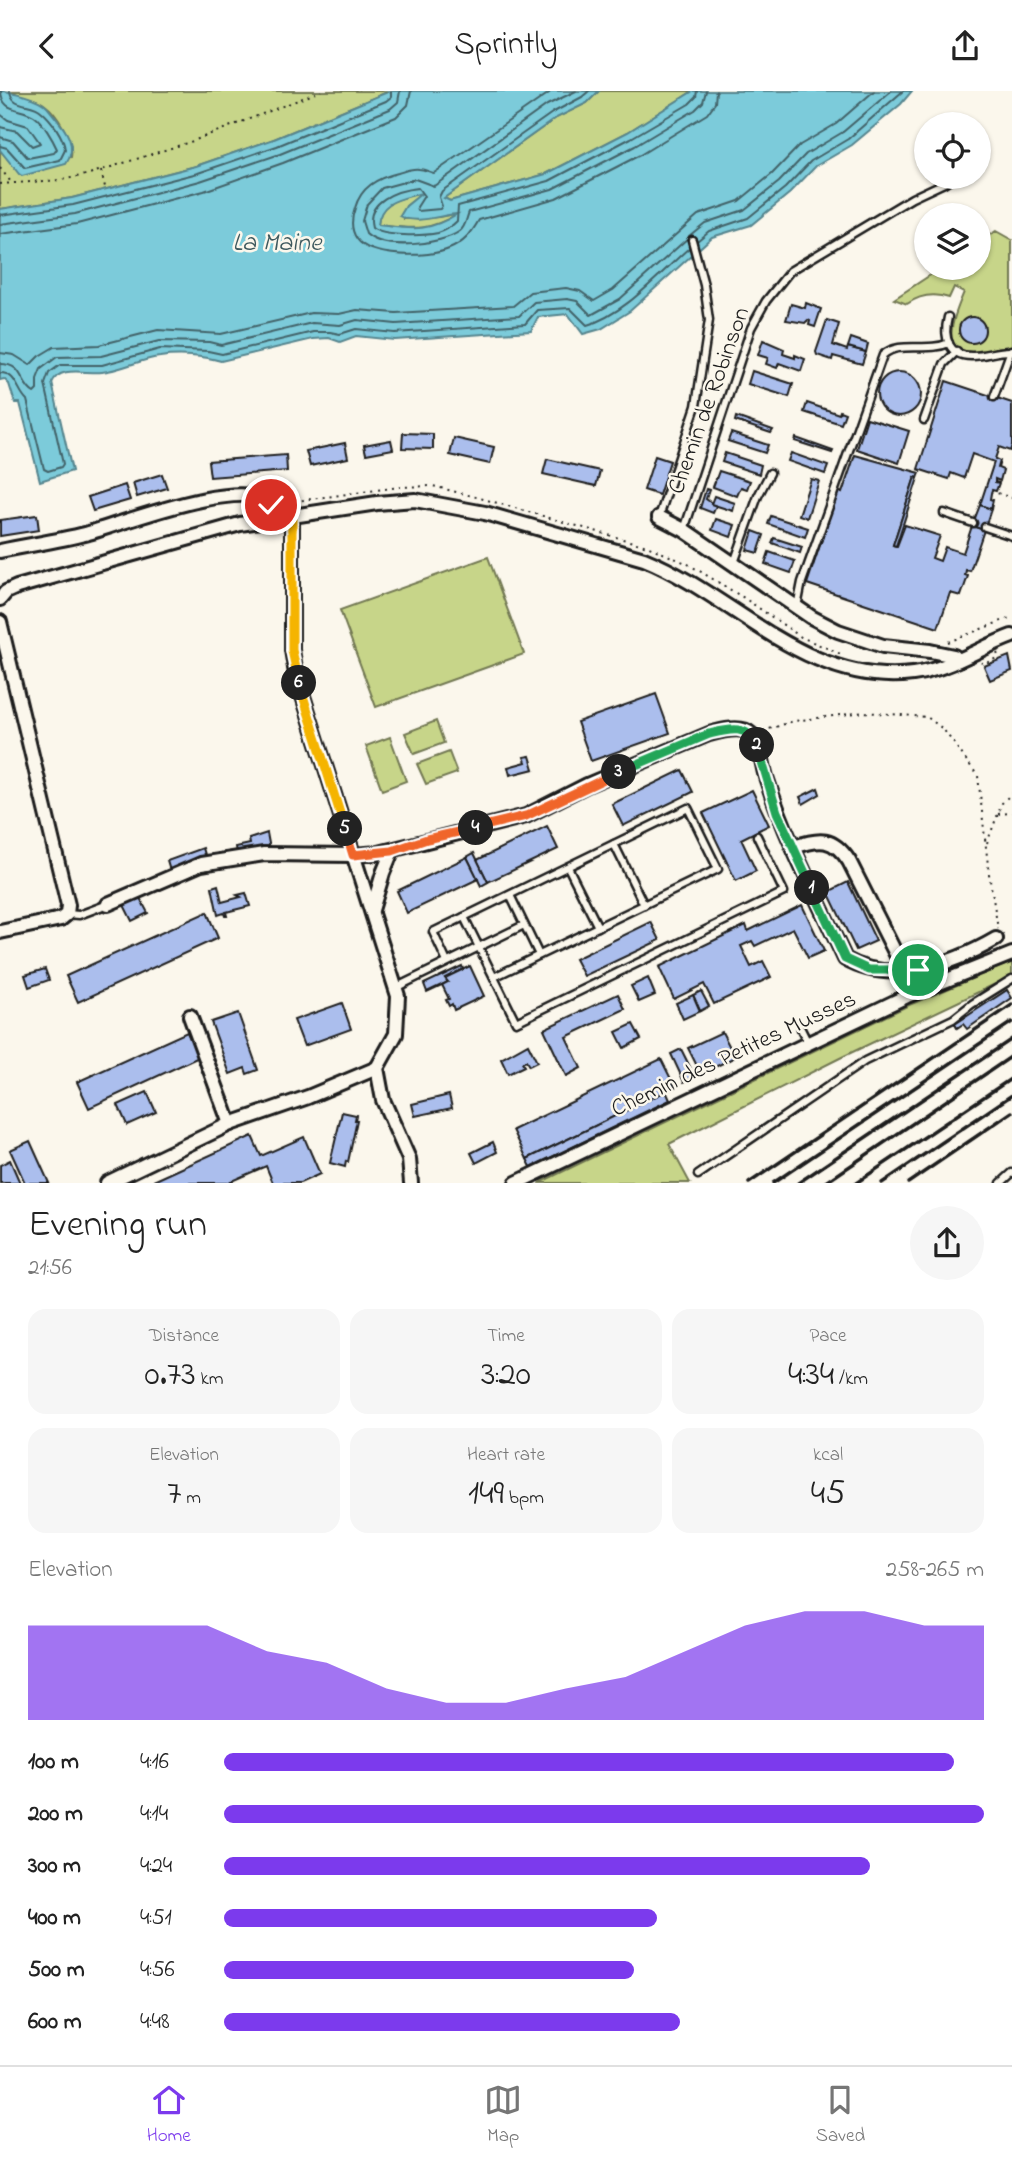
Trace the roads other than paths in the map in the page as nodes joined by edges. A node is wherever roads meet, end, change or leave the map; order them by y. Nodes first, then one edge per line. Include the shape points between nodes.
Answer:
1 (930, 189) edge
2 (692, 240) dead end
3 (948, 317) dead end
4 (949, 343) junction
5 (957, 351) junction
6 (1011, 351) edge
7 (994, 397) dead end
8 (924, 420) dead end
9 (770, 473) dead end
10 (944, 513) dead end
11 (292, 516) junction
12 (659, 517) joint
13 (273, 518) junction
14 (973, 523) dead end
15 (985, 527) dead end
16 (684, 530) junction
17 (1012, 536) edge
18 (0, 551) edge
19 (734, 563) junction
20 (0, 599) edge
21 (797, 607) junction
22 (0, 622) edge
23 (1012, 636) edge
24 (930, 651) junction
25 (958, 660) junction
26 (938, 668) junction
27 (757, 836) dead end
28 (614, 844) junction
29 (794, 848) junction
30 (392, 851) junction
31 (353, 855) junction
32 (568, 867) junction
33 (510, 895) junction
34 (108, 904) joint
35 (644, 905) junction
36 (68, 910) junction
37 (372, 914) junction
38 (464, 917) junction
39 (524, 925) junction
40 (598, 927) junction
41 (0, 932) edge
42 (996, 939) road end
43 (479, 947) junction
44 (1012, 954) edge
45 (539, 955) junction
46 (447, 962) junction
47 (908, 969) junction
48 (494, 977) junction
49 (1012, 979) edge
50 (395, 988) junction
51 (190, 1016) dead end
52 (801, 1029) dead end
53 (808, 1043) junction
54 (377, 1068) junction
55 (230, 1124) junction
56 (1012, 1173) edge
57 (698, 1175) dead end
58 (107, 1183) edge
59 (411, 1183) edge
60 (516, 1183) edge
61 (1001, 1183) edge

1 - 16 lane, Chemin de Robinson via 790,271 766,301 751,328
2 - 12 lane via 709,320 696,405
3 - 4 lane via 945,333
4 - 5 lane
4 - 21 lane via 928,349 896,348 883,355
5 - 6 lane via 975,356
5 - 8 lane via 944,363
6 - 7 lane
9 - 19 lane
10 - 14 lane
11 - 13 street
11 - 26 street via 415,500 485,513 669,570 798,652 828,664 889,675
11 - 31 street via 296,674
12 - 16 street
13 - 18 street via 271,505 262,498 208,498 85,534
13 - 20 street via 16,587
15 - 17 lane
16 - 19 street
19 - 21 street
21 - 24 street via 853,638
22 - 36 street
23 - 25 street
24 - 25 street
24 - 26 street
25 - 26 street
27 - 48 lane via 784,892 516,1022
28 - 32 lane
28 - 35 lane
28 - 35 lane via 688,808 700,832 718,869
29 - 30 street via 751,735 729,730 587,785 526,816
29 - 47 street via 845,959 869,970
29 - 47 street via 808,842 832,842 840,847 901,964
30 - 31 street
30 - 37 street
31 - 34 street via 264,854 201,864
31 - 37 street
32 - 33 lane
32 - 40 lane
33 - 38 lane
33 - 39 lane
34 - 36 lane via 79,915
35 - 40 lane
36 - 41 street via 61,919
37 - 50 street
38 - 43 lane
38 - 46 lane via 433,932
39 - 43 lane
39 - 45 lane
40 - 45 lane
42 - 47 street via 936,965
43 - 46 lane
43 - 48 lane
44 - 53 street, Chemin des Petites Musses
45 - 48 lane
46 - 50 lane
49 - 57 lane via 953,1019 865,1061
50 - 54 street via 396,1034
51 - 55 street
52 - 53 lane
53 - 60 street, Chemin des Petites Musses
54 - 55 street
54 - 59 street via 383,1100 409,1159
55 - 58 street
56 - 61 lane

